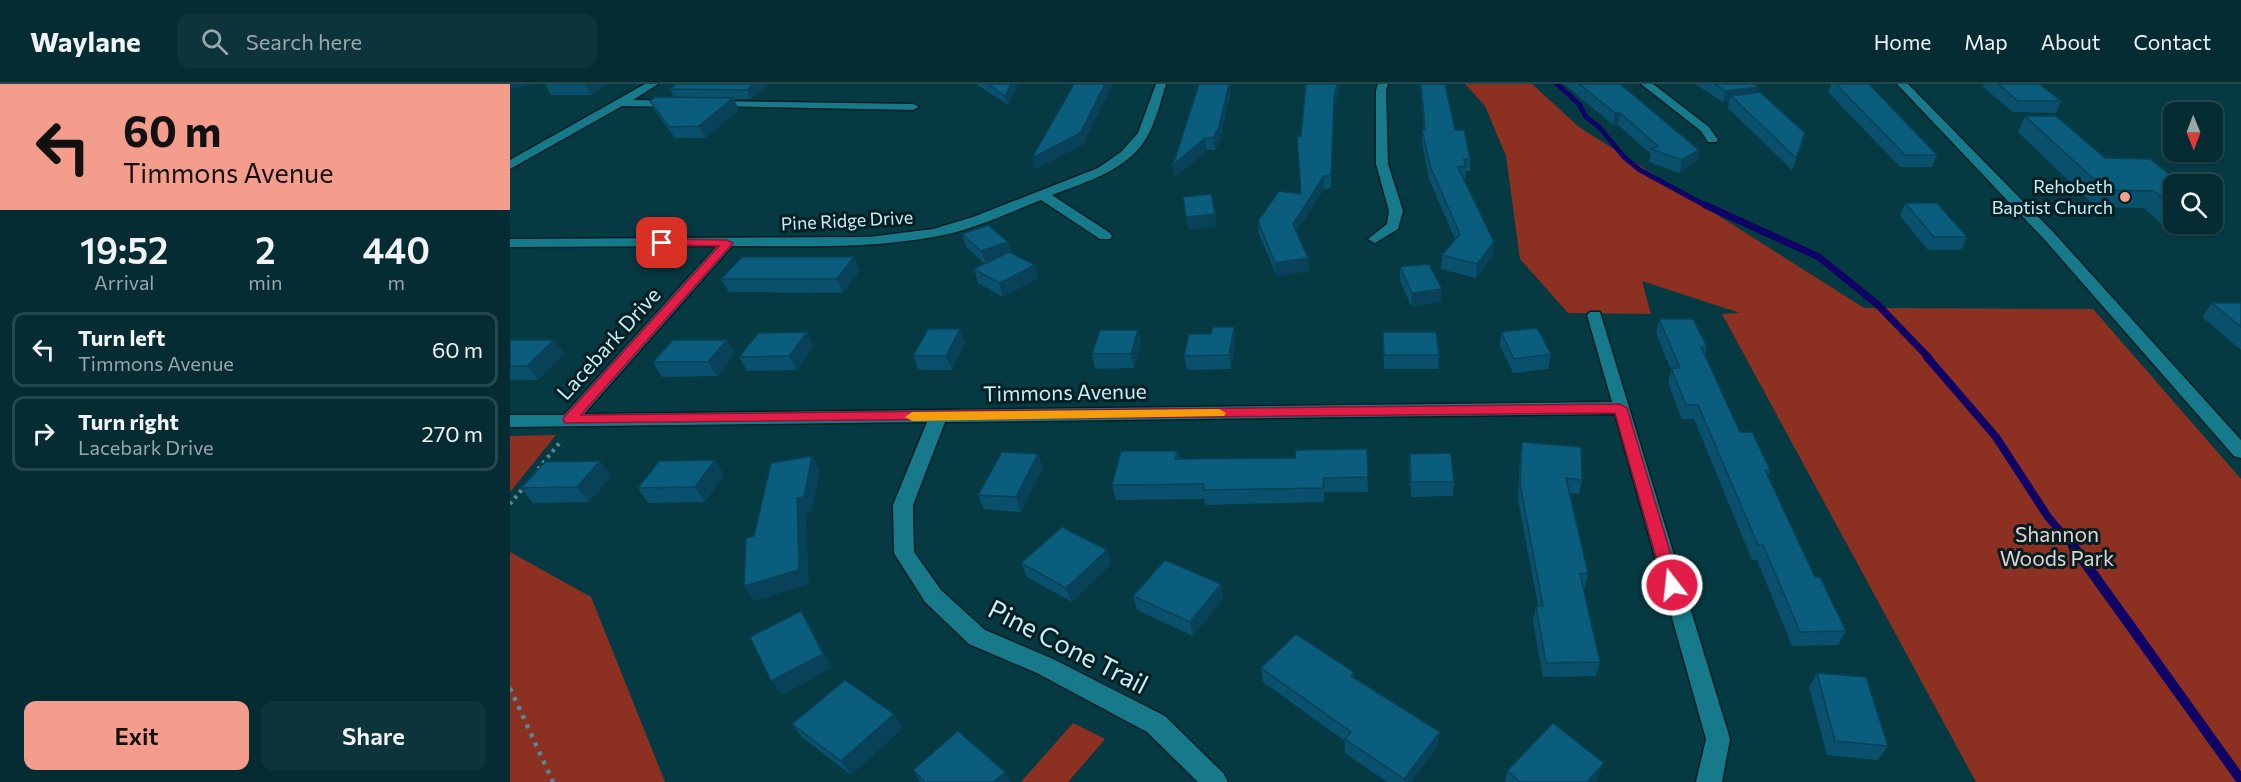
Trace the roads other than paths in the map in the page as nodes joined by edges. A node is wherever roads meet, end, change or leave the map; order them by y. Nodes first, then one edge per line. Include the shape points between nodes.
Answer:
1 (653, 84) edge
2 (1161, 84) edge
3 (1383, 84) edge
4 (1646, 84) edge
5 (1902, 84) edge
6 (620, 103) junction
7 (913, 107) dead end
8 (1712, 140) dead end
9 (510, 165) edge
10 (1044, 196) junction
11 (1105, 236) dead end
12 (1375, 239) dead end
13 (510, 243) edge
14 (727, 243) junction
15 (1595, 315) dead end
16 (1620, 408) junction
17 (938, 417) junction
18 (510, 421) edge
19 (569, 426) junction
20 (2241, 452) edge
21 (1215, 782) edge
22 (1709, 782) edge

1 - 6 street
2 - 10 street, Pine Ridge Drive via 1143,134 1125,155 1102,171
3 - 12 street via 1382,164 1396,211 1394,226
4 - 8 street via 1704,129
5 - 20 street via 2049,236
6 - 7 street
6 - 9 street
10 - 11 street
10 - 14 street, Pine Ridge Drive via 978,220 908,238
13 - 14 street, Pine Ridge Drive
14 - 19 street, Lacebark Drive
15 - 16 street
16 - 17 street, Timmons Avenue
16 - 22 street via 1718,739
17 - 19 street, Timmons Avenue
17 - 21 street, Pine Cone Trail via 903,505 904,553 933,596 976,637 1045,666 1156,724
18 - 19 street, Timmons Avenue

